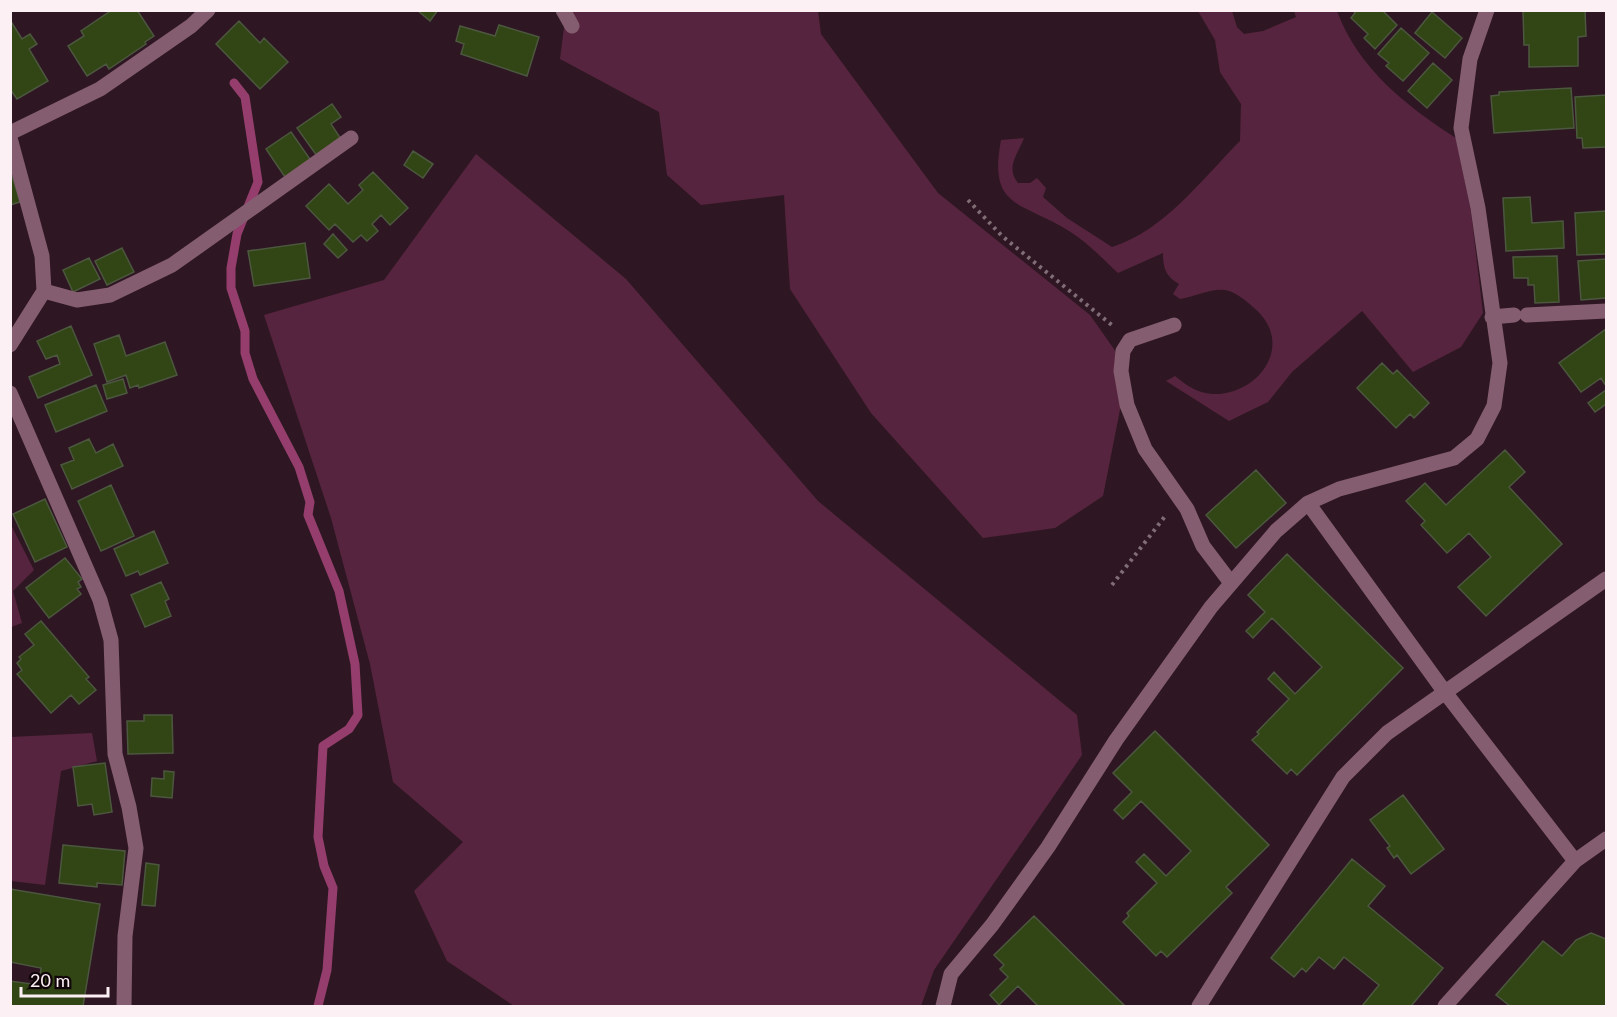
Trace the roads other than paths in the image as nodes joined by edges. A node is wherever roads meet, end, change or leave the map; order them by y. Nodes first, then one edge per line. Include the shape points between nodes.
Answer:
1 (208, 10) edge
2 (563, 10) edge
3 (1482, 13) edge
4 (572, 26) dead end
5 (10, 133) edge
6 (10, 138) edge
7 (351, 138) dead end
8 (45, 291) junction
9 (1606, 311) edge
10 (1492, 317) junction
11 (1174, 325) dead end
12 (10, 345) edge
13 (10, 393) edge
14 (1308, 503) junction
15 (1606, 579) edge
16 (1231, 583) junction
17 (1444, 692) junction
18 (1606, 839) edge
19 (1575, 861) junction
20 (1450, 1004) edge
21 (124, 1006) edge
22 (943, 1006) edge
23 (1199, 1006) edge

1 - 5 street via 100,89
2 - 4 street
3 - 10 street via 1470,59 1461,128 1478,208
6 - 8 street via 42,256
7 - 8 street via 172,264 110,295 77,300
8 - 12 street
9 - 10 street
10 - 14 street via 1500,363 1494,406 1477,439 1454,458 1340,489
11 - 16 street via 1130,340 1123,351 1121,371 1127,405 1145,449 1187,509 1203,546
13 - 21 street via 100,600 111,640 115,754 136,848 125,936
14 - 16 street via 1276,531
14 - 17 street
15 - 17 street
16 - 22 street via 1116,740 1048,847 951,974
17 - 19 street
17 - 23 street via 1387,733 1343,777
18 - 19 street
19 - 20 street

